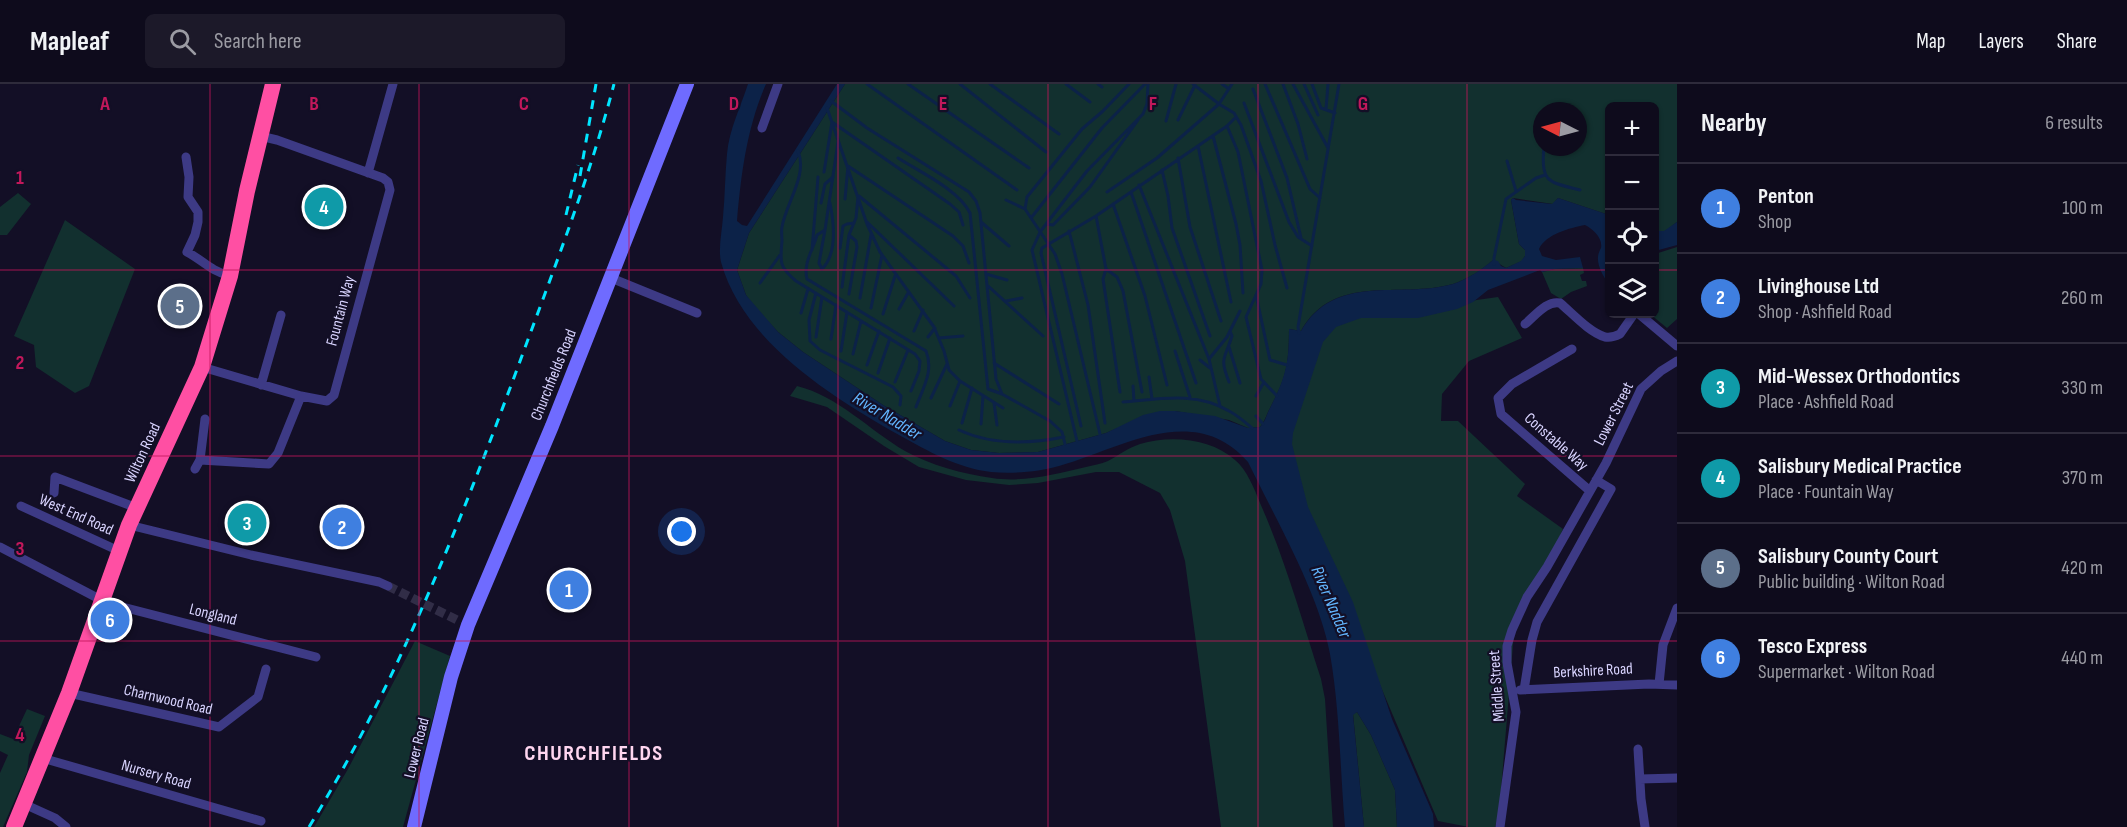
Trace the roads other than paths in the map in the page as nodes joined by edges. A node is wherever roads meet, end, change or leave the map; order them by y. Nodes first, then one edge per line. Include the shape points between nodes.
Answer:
1 (273, 84) edge
2 (393, 84) edge
3 (687, 84) edge
4 (778, 84) edge
5 (762, 128) dead end
6 (260, 136) junction
7 (186, 157) dead end
8 (368, 172) junction
9 (230, 276) junction
10 (611, 278) junction
11 (697, 313) dead end
12 (281, 315) dead end
13 (1631, 318) edge
14 (1644, 318) edge
15 (1525, 324) dead end
16 (1677, 346) edge
17 (1572, 349) dead end
18 (1677, 361) edge
19 (202, 367) junction
20 (261, 385) junction
21 (301, 396) junction
22 (205, 419) dead end
23 (200, 460) junction
24 (195, 469) dead end
25 (1596, 480) junction
26 (1590, 491) junction
27 (54, 494) dead end
28 (21, 506) dead end
29 (137, 508) junction
30 (129, 525) junction
31 (0, 547) edge
32 (119, 551) junction
33 (388, 586) tunnel mouth
34 (102, 601) junction
35 (1677, 608) edge
36 (316, 657) dead end
37 (266, 669) dead end
38 (451, 677) joint
39 (1659, 684) junction
40 (1677, 685) edge
41 (1524, 690) junction
42 (1511, 691) junction
43 (69, 693) junction
44 (1638, 749) dead end
45 (42, 758) junction
46 (1677, 778) edge
47 (1640, 779) junction
48 (24, 804) junction
49 (261, 821) dead end
50 (14, 827) edge
51 (66, 827) edge
52 (414, 827) edge
53 (1500, 827) edge
54 (1645, 827) edge

1 - 6 highway, Wilton Road
2 - 8 street
3 - 10 street, Churchfields Road
4 - 5 street
6 - 8 street, Fountain Way
6 - 9 highway, Wilton Road
7 - 9 street via 188,197 198,212 195,235 187,252 212,270
8 - 21 street, Fountain Way via 383,178 390,189 334,395 327,401
9 - 19 highway, Wilton Road
10 - 11 street
10 - 38 street, Churchfields Road via 533,473 463,623
12 - 20 street
13 - 15 street via 1620,334 1606,337 1555,302
14 - 16 street
17 - 26 street, Constable Way via 1512,384 1498,398 1501,414
18 - 25 street, Lower Street via 1641,389
19 - 20 street, Fountain Way
19 - 29 highway, Wilton Road
20 - 21 street, Fountain Way
21 - 23 street via 278,453 269,464
22 - 23 street
23 - 24 street
25 - 26 street, Lower Street
25 - 41 street, Middle Street via 1611,489 1536,622
26 - 42 street, Middle Street via 1527,597 1512,630 1507,653
27 - 29 street via 55,477
28 - 32 street, West End Road
29 - 30 highway, Wilton Road
30 - 32 highway, Wilton Road
30 - 33 street
31 - 34 street, Longland
32 - 34 highway, Wilton Road
34 - 36 street, Longland
34 - 43 highway, Wilton Road
35 - 39 street via 1663,645
37 - 43 street, Charnwood Road via 258,697 219,727
38 - 52 street, Lower Road
39 - 40 street, Berkshire Road
39 - 41 street, Berkshire Road
41 - 42 street, Berkshire Road
42 - 53 street, Middle Street via 1516,712
43 - 45 highway, Wilton Road
44 - 47 street
45 - 48 highway, Wilton Road
45 - 49 street, Nursery Road
46 - 47 street
47 - 54 street
48 - 50 highway, Wilton Road
48 - 51 street

